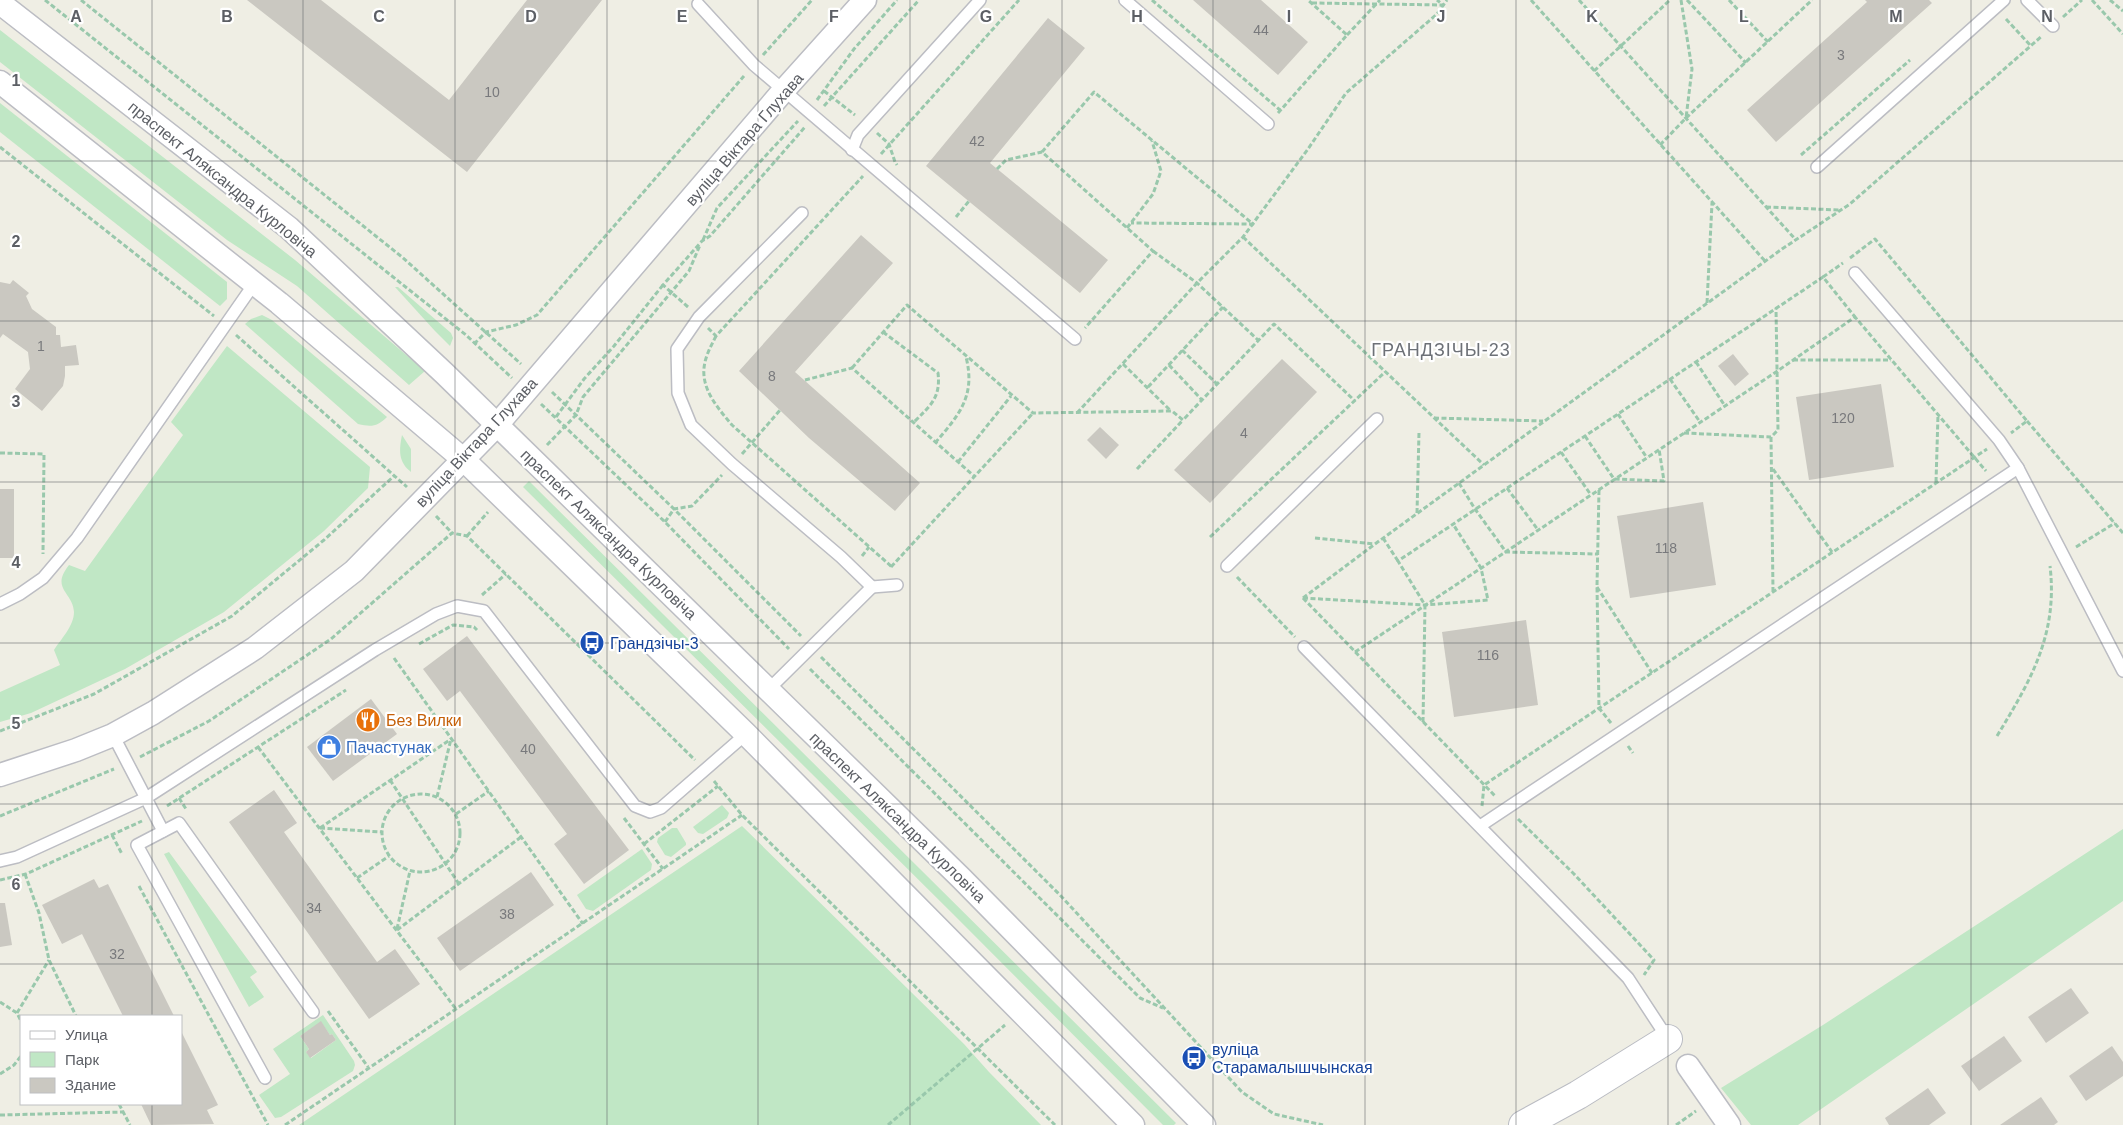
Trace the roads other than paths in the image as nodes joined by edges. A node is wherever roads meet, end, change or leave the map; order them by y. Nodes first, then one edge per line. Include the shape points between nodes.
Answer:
1 (865, 0) edge
2 (980, 0) edge
3 (1125, 0) edge
4 (2028, 0) edge
5 (0, 3) edge
6 (698, 4) dead end
7 (2000, 4) edge
8 (2053, 26) road end
9 (0, 82) edge
10 (784, 90) junction
11 (1268, 124) road end
12 (852, 150) junction
13 (1817, 166) dead end
14 (802, 213) dead end
15 (1855, 273) dead end
16 (254, 284) junction
17 (1075, 340) road end
18 (1377, 419) dead end
19 (497, 425) junction
20 (464, 460) junction
21 (2018, 468) junction
22 (1227, 566) road end
23 (897, 584) dead end
24 (872, 588) junction
25 (0, 604) edge
26 (1304, 647) road end
27 (2123, 671) edge
28 (768, 690) junction
29 (746, 734) junction
30 (113, 735) junction
31 (0, 775) edge
32 (146, 798) junction
33 (1480, 826) junction
34 (163, 830) junction
35 (0, 861) edge
36 (313, 1012) dead end
37 (1668, 1039) joint
38 (1688, 1066) dead end
39 (265, 1078) dead end
40 (1133, 1125) edge
41 (1204, 1125) edge
42 (1523, 1125) edge
43 (1729, 1125) edge

1 - 10 street, вуліца Віктара Глухава
2 - 12 lane via 858,135
3 - 11 lane
4 - 8 lane
5 - 19 street, праспект Аляксандра Курловіча via 289,228
6 - 10 lane via 754,65
7 - 13 lane
9 - 16 street
10 - 12 lane
10 - 19 street, вуліца Віктара Глухава
12 - 17 lane
14 - 24 lane via 699,317 677,350 678,393 691,425
15 - 21 lane via 1999,440
16 - 20 street
16 - 25 lane via 77,538 43,578
18 - 22 lane
19 - 20 street, вуліца Віктара Глухава
19 - 28 street, праспект Аляксандра Курловіча
20 - 29 street
20 - 30 street, вуліца Віктара Глухава via 354,570 255,648
21 - 27 lane
21 - 33 lane
23 - 24 lane
24 - 28 lane
26 - 33 lane
28 - 41 street, праспект Аляксандра Курловіча via 961,878
29 - 32 lane via 661,808 650,812 635,806 484,611 457,606 436,614 375,650
29 - 40 street
30 - 31 street, вуліца Віктара Глухава
30 - 32 lane
32 - 34 lane
32 - 35 lane via 17,857
33 - 37 lane via 1628,978
34 - 36 lane via 179,823
34 - 39 lane via 137,846
37 - 42 main road
38 - 43 street

